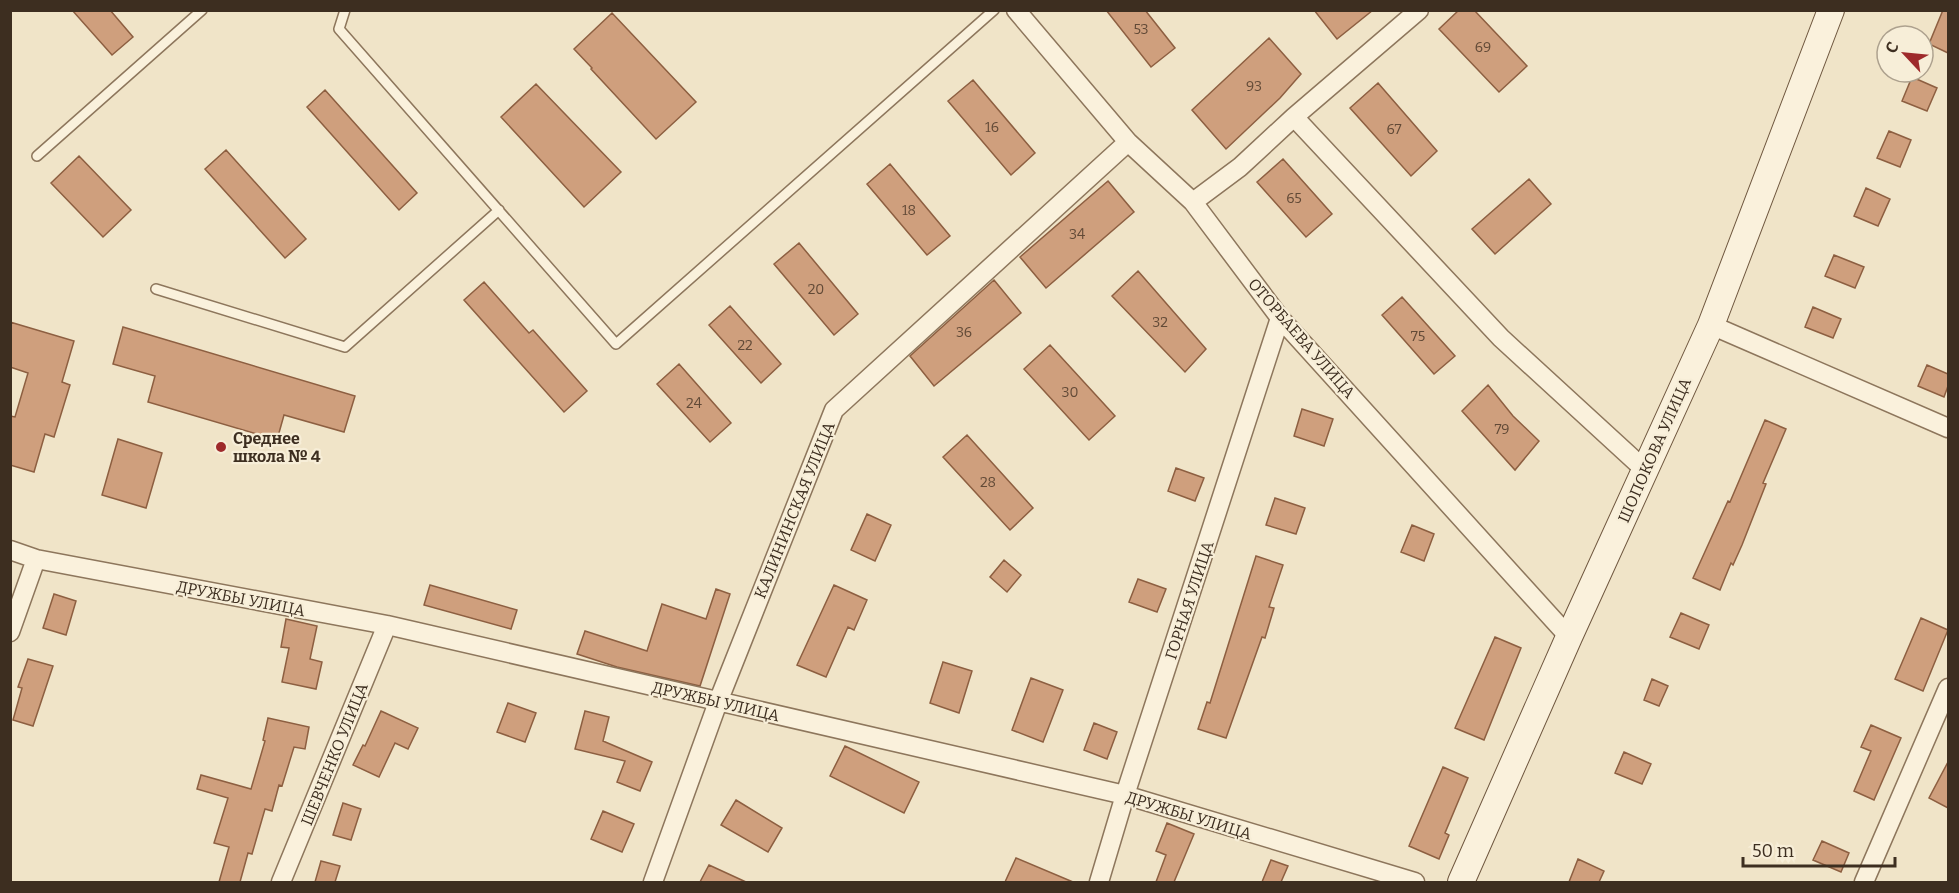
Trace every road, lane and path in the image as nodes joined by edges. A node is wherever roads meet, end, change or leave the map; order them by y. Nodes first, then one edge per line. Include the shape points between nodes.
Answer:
1 (202, 10) edge
2 (345, 10) edge
3 (994, 10) edge
4 (1016, 10) edge
5 (1419, 10) edge
6 (1831, 10) edge
7 (1294, 117) junction
8 (1128, 142) junction
9 (37, 156) dead end
10 (1193, 202) junction
11 (499, 210) junction
12 (156, 289) dead end
13 (1280, 318) junction
14 (1711, 325) junction
15 (1948, 428) edge
16 (1645, 470) junction
17 (10, 550) edge
18 (36, 559) junction
19 (387, 625) junction
20 (10, 632) edge
21 (1569, 637) junction
22 (1948, 688) edge
23 (718, 702) junction
24 (1125, 795) junction
25 (281, 882) edge
26 (653, 882) edge
27 (1100, 882) edge
28 (1415, 882) edge
29 (1461, 882) edge
30 (1864, 882) edge

1 - 9 lane
2 - 11 lane via 339,29
3 - 11 lane via 616,344
4 - 8 street, ОТОРБАЕВА УЛИЦА
5 - 7 street
6 - 14 street, ШОПОКОВА УЛИЦА
7 - 10 street via 1240,167
7 - 16 street via 1501,338
8 - 10 street, ОТОРБАЕВА УЛИЦА
8 - 23 street, КАЛИНИНСКАЯ УЛИЦА via 834,410
10 - 13 street, ОТОРБАЕВА УЛИЦА
11 - 12 lane via 345,347
13 - 21 street, ОТОРБАЕВА УЛИЦА
13 - 24 street, ГОРНАЯ УЛИЦА
14 - 15 street
14 - 16 street, ШОПОКОВА УЛИЦА
16 - 21 street, ШОПОКОВА УЛИЦА
17 - 18 street, ДРУЖБЫ УЛИЦА
18 - 19 street, ДРУЖБЫ УЛИЦА
18 - 20 street
19 - 23 street, ДРУЖБЫ УЛИЦА
19 - 25 street, ШЕВЧЕНКО УЛИЦА
21 - 29 street, ШОПОКОВА УЛИЦА
22 - 30 street
23 - 24 street, ДРУЖБЫ УЛИЦА
23 - 26 street, КАЛИНИНСКАЯ УЛИЦА
24 - 27 street, ГОРНАЯ УЛИЦА
24 - 28 street, ДРУЖБЫ УЛИЦА

